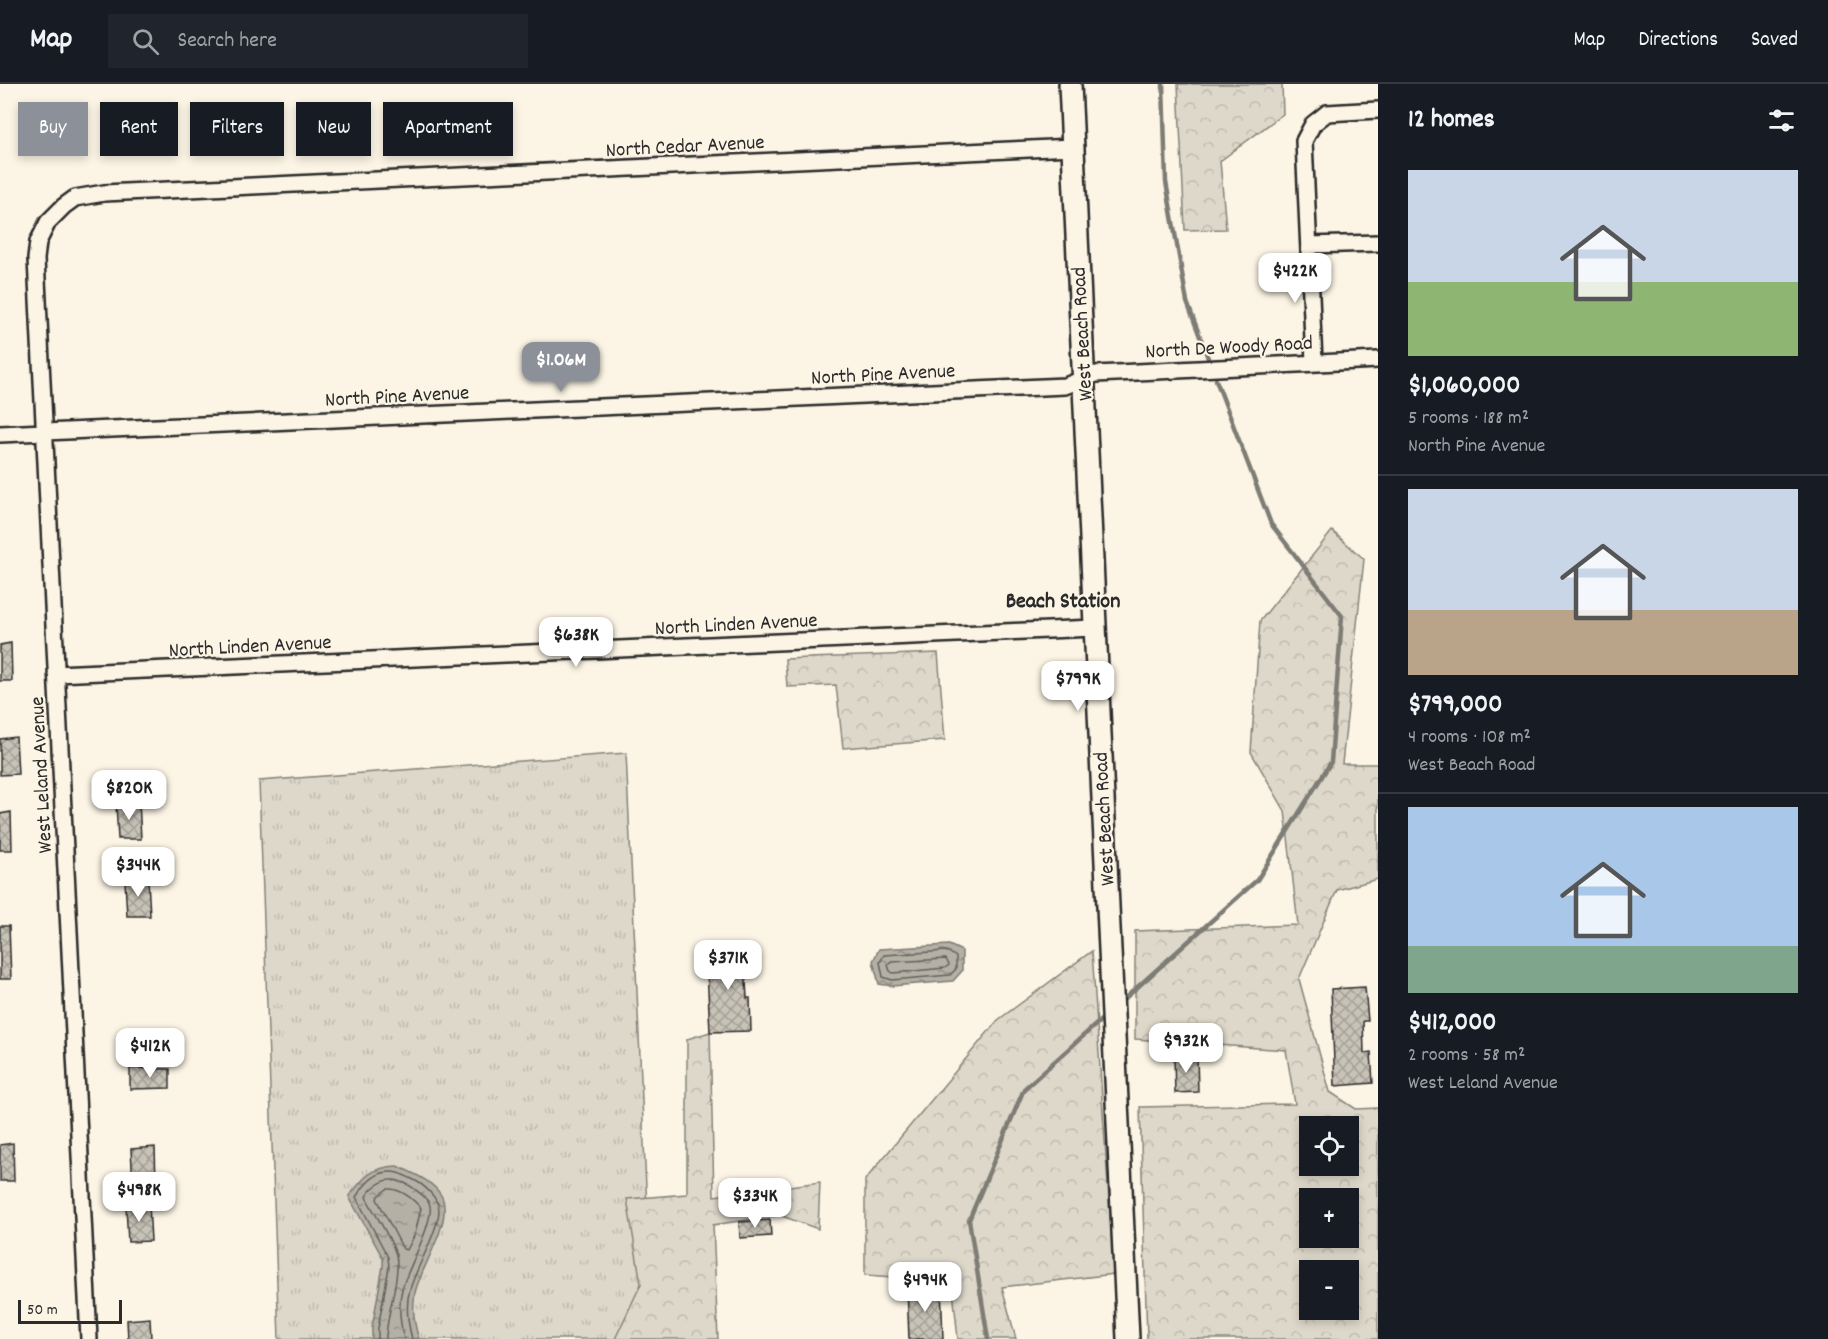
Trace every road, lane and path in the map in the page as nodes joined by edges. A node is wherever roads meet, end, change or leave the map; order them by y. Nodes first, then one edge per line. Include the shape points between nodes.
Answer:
1 (1070, 84) edge
2 (1378, 110) edge
3 (1072, 147) junction
4 (55, 215) joint
5 (1378, 243) edge
6 (1309, 245) junction
7 (1378, 360) edge
8 (1314, 362) junction
9 (1083, 379) junction
10 (44, 432) junction
11 (0, 434) edge
12 (1094, 628) junction
13 (56, 674) junction
14 (89, 1339) edge
15 (1128, 1339) edge

1 - 3 street, West Beach Road
2 - 6 street via 1327,113 1313,124 1304,141
3 - 4 street, North Cedar Avenue via 104,193 75,198
3 - 9 street, West Beach Road
4 - 10 street, West Leland Avenue via 38,242 36,259
5 - 6 street
6 - 8 street
7 - 8 street, North De Woody Road
8 - 9 street, North De Woody Road via 1096,374
9 - 10 street, North Pine Avenue via 1053,387
9 - 12 street, West Beach Road
10 - 11 street, North Pine Avenue
10 - 13 street, West Leland Avenue
12 - 13 street, North Linden Avenue
12 - 15 street, West Beach Road
13 - 14 street, West Leland Avenue

